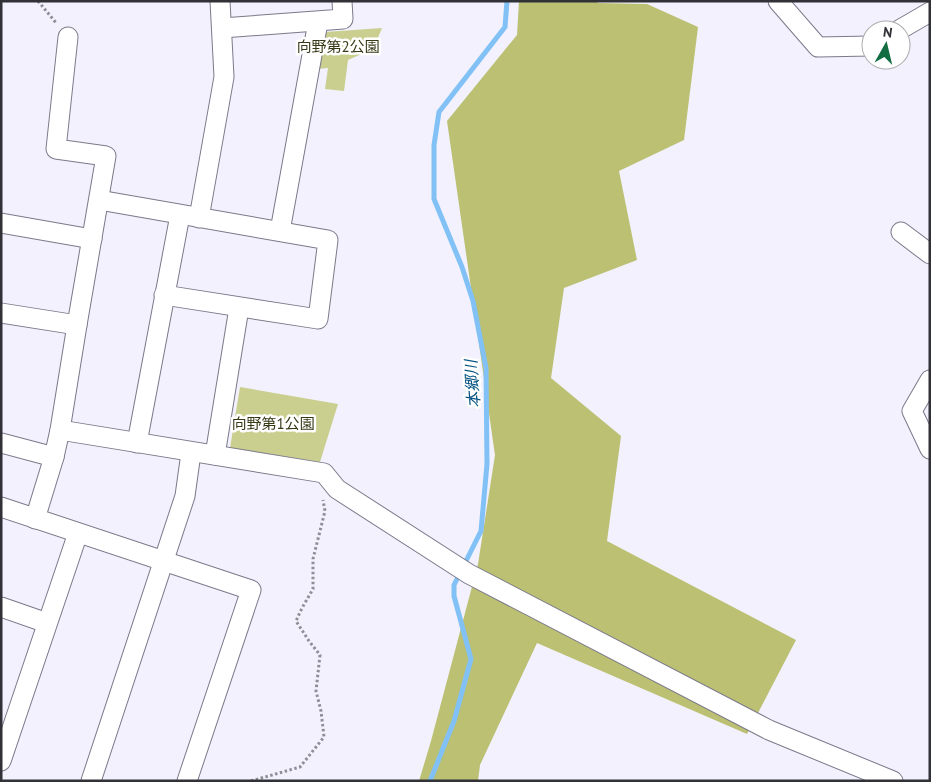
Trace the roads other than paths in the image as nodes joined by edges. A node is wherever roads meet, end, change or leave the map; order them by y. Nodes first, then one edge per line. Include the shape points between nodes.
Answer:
1 (220, 1) edge
2 (342, 1) edge
3 (778, 1) edge
4 (930, 12) edge
5 (318, 22) junction
6 (911, 23) edge
7 (222, 28) junction
8 (68, 36) road end
9 (861, 46) edge
10 (99, 200) junction
11 (180, 215) junction
12 (199, 218) junction
13 (1, 223) edge
14 (280, 231) junction
15 (901, 232) dead end
16 (92, 239) junction
17 (930, 254) edge
18 (164, 295) junction
19 (239, 308) junction
20 (1, 313) edge
21 (76, 325) junction
22 (930, 380) edge
23 (60, 430) junction
24 (137, 443) junction
25 (1, 444) edge
26 (930, 449) edge
27 (191, 453) junction
28 (215, 455) junction
29 (54, 457) junction
30 (1, 507) edge
31 (35, 518) junction
32 (78, 533) junction
33 (163, 561) junction
34 (1, 607) edge
35 (47, 622) junction
36 (10, 705) edge
37 (1, 762) edge
38 (91, 781) edge
39 (186, 781) edge
40 (893, 781) edge

1 - 7 street
2 - 5 street via 343,19
3 - 9 street via 818,48
4 - 6 street
5 - 7 street
5 - 14 street
7 - 12 street via 224,77
8 - 10 street via 56,149 106,156
10 - 11 street
10 - 16 street
11 - 12 street
11 - 18 street
12 - 14 street
13 - 16 street
14 - 19 street via 328,240 318,319
15 - 17 street
16 - 21 street
18 - 19 street
18 - 24 street
19 - 28 street
20 - 21 street
21 - 23 street
22 - 26 street via 912,411
23 - 24 street
23 - 29 street
24 - 27 street
25 - 29 street
27 - 28 street
27 - 33 street via 185,496
28 - 40 street via 324,473 337,489 463,571 769,730
29 - 31 street
30 - 31 street
31 - 32 street
32 - 33 street
32 - 35 street
33 - 38 street
33 - 39 street via 251,590
34 - 35 street
35 - 36 street
36 - 37 street

